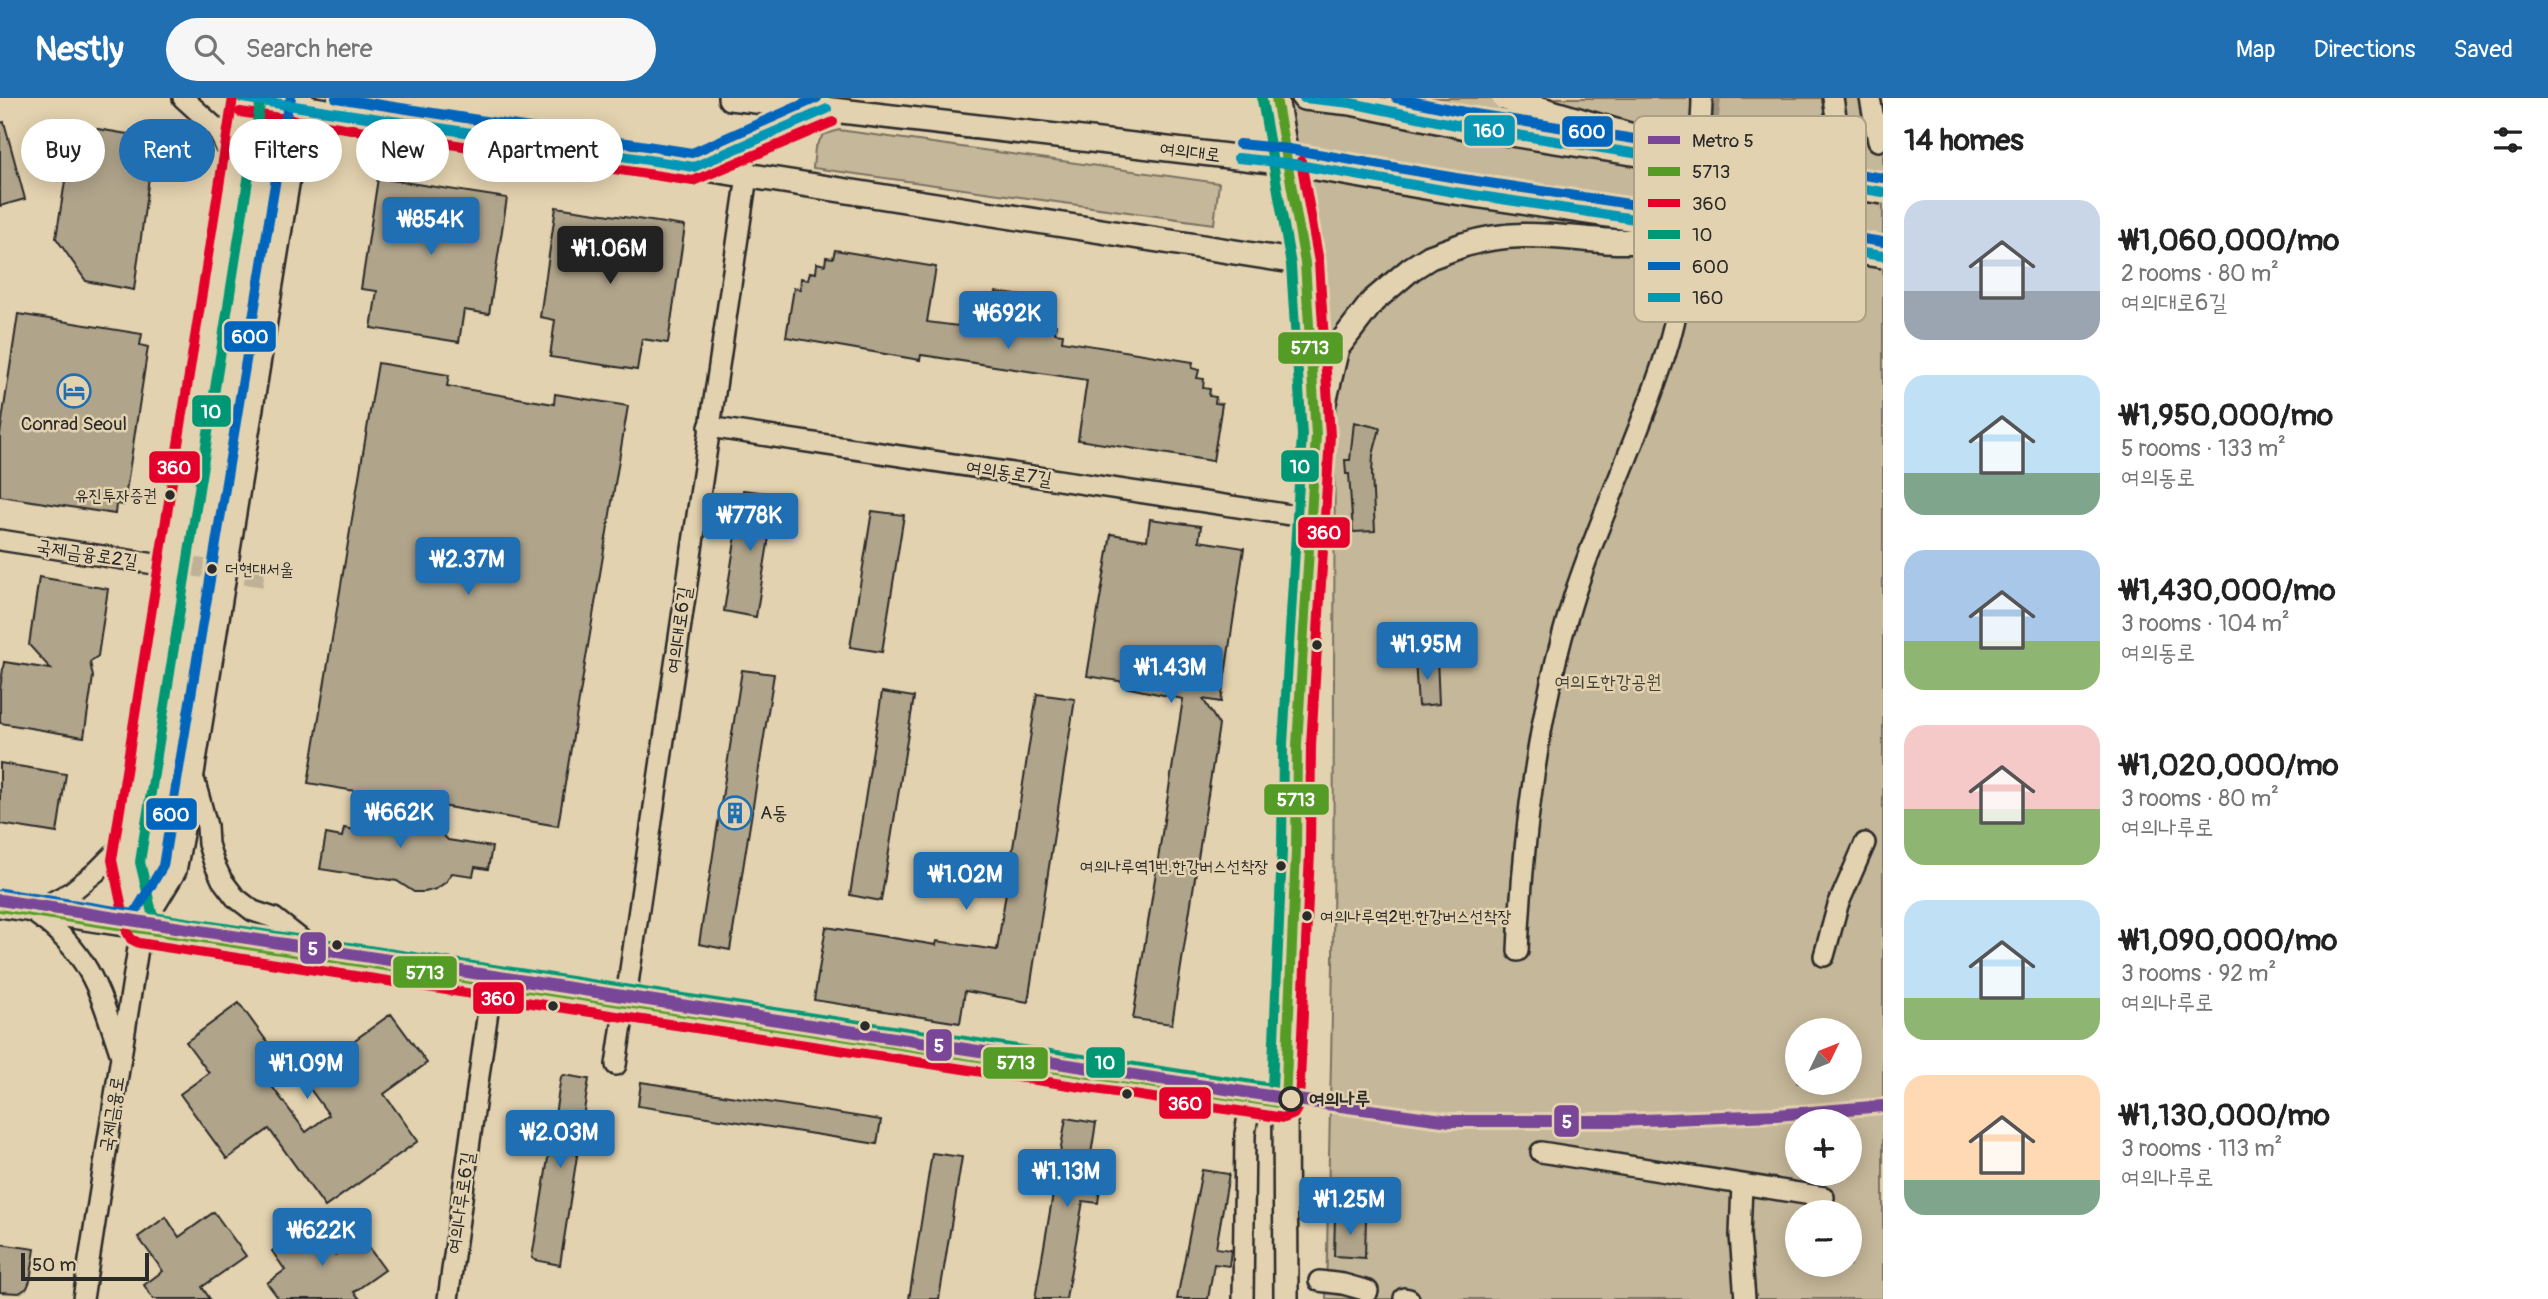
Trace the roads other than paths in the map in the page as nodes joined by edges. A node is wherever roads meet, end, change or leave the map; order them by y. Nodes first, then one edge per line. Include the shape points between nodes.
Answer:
1 (183, 98) edge
2 (245, 98) edge
3 (730, 98) edge
4 (1276, 98) edge
5 (1304, 98) edge
6 (1504, 98) edge
7 (1702, 98) edge
8 (1833, 98) edge
9 (1870, 98) edge
10 (303, 103) edge
11 (827, 109) junction
12 (1700, 116) edge
13 (1836, 116) edge
14 (242, 119) edge
15 (1634, 137) edge
16 (1878, 141) dead end
17 (229, 154) edge
18 (1634, 154) edge
19 (1287, 163) junction
20 (694, 167) junction
21 (747, 176) junction
22 (234, 182) edge
23 (1634, 219) edge
24 (1634, 241) edge
25 (1305, 263) junction
26 (1675, 322) edge
27 (709, 427) junction
28 (1316, 435) junction
29 (1310, 518) junction
30 (0, 540) edge
31 (174, 567) junction
32 (193, 774) junction
33 (130, 838) junction
34 (1865, 843) dead end
35 (0, 907) edge
36 (33, 912) junction
37 (141, 929) junction
38 (1518, 951) dead end
39 (322, 956) junction
40 (1824, 956) dead end
41 (492, 982) junction
42 (625, 1002) junction
43 (121, 1055) junction
44 (617, 1065) dead end
45 (1251, 1098) junction
46 (1285, 1104) junction
47 (1541, 1152) dead end
48 (1742, 1185) junction
49 (1825, 1197) dead end
50 (1319, 1281) dead end
51 (1368, 1291) dead end
52 (83, 1299) edge
53 (448, 1299) edge
54 (1244, 1299) edge
55 (1286, 1299) edge
56 (1745, 1299) edge

1 - 17 street via 217,129
2 - 10 main road
2 - 14 street, 국제금융로
3 - 11 main road, 여의대로
4 - 19 main road
5 - 18 main road, bridge
6 - 15 main road, bridge
7 - 12 street
8 - 13 street
9 - 16 street
10 - 20 main road
10 - 32 street, 국제금융로
11 - 19 main road, 여의대로
11 - 20 main road
19 - 23 main road, 여의대로, bridge
19 - 25 main road
20 - 21 main road
21 - 25 main road
21 - 27 street, 여의대로6길
22 - 31 street, 국제금융로
24 - 28 main road, bridge via 1514,235 1463,245 1420,263 1373,301 1337,348
25 - 28 main road
26 - 38 street via 1575,594 1551,679 1525,851
27 - 29 street, 여의동로7길
27 - 42 street, 여의대로6길
28 - 29 main road
29 - 46 main road
30 - 31 street, 국제금융로2길
31 - 33 street, 국제금융로
32 - 37 street, 국제금융로 via 176,871
32 - 39 street via 208,844 222,880 253,911 274,918
33 - 36 street via 71,892
33 - 37 street, 국제금융로 via 126,862
34 - 40 street via 1838,905
35 - 36 street
36 - 37 street
36 - 43 street via 56,929 90,971
37 - 39 street
37 - 43 street, 국제금융로
39 - 41 street
41 - 42 street
41 - 53 street, 여의나루로6길
42 - 44 street, 여의대로6길
42 - 45 street
43 - 52 street, 국제금융로
45 - 46 street
45 - 54 street via 1245,1134
46 - 55 main road
47 - 48 street
48 - 49 street
48 - 56 street
50 - 51 street

